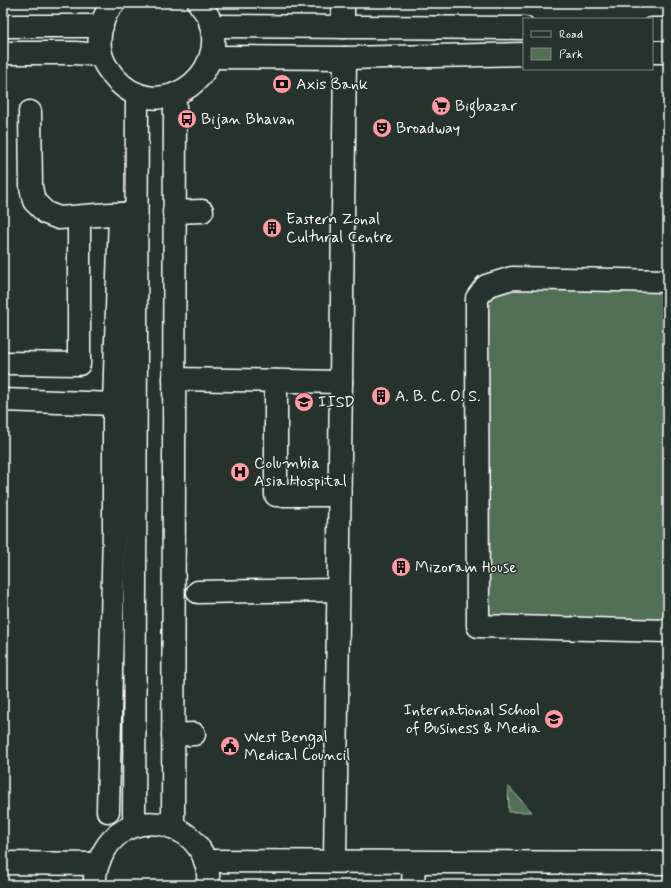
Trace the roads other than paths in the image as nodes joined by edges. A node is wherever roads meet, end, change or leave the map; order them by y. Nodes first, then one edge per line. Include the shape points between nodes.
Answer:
1 (114, 3) edge
2 (199, 3) edge
3 (343, 3) edge
4 (3, 26) edge
5 (102, 26) junction
6 (211, 26) junction
7 (343, 27) junction
8 (523, 28) edge
9 (653, 29) edge
10 (668, 29) edge
11 (653, 52) edge
12 (668, 52) edge
13 (3, 53) edge
14 (523, 54) edge
15 (101, 55) junction
16 (211, 57) junction
17 (345, 58) junction
18 (137, 94) junction
19 (175, 95) junction
20 (30, 112) dead end
21 (202, 211) dead end
22 (174, 212) junction
23 (128, 214) junction
24 (79, 217) junction
25 (668, 281) edge
26 (7, 363) dead end
27 (174, 379) junction
28 (276, 380) junction
29 (341, 382) junction
30 (3, 400) edge
31 (114, 404) junction
32 (339, 495) junction
33 (338, 590) junction
34 (198, 592) dead end
35 (668, 631) edge
36 (173, 734) junction
37 (194, 734) dead end
38 (108, 811) dead end
39 (134, 826) junction
40 (173, 827) junction
41 (205, 861) junction
42 (335, 861) junction
43 (3, 863) edge
44 (414, 863) junction
45 (668, 863) edge
46 (98, 864) junction
47 (95, 885) edge
48 (208, 885) edge
49 (413, 885) edge

1 - 5 street
2 - 6 street via 209,17
3 - 7 street
4 - 5 street
5 - 15 street
6 - 7 street
6 - 16 street via 214,37
7 - 8 street
9 - 10 street
11 - 12 street
13 - 15 street
14 - 17 street
15 - 18 street via 107,69 120,84
16 - 17 street
16 - 19 street via 203,74 188,88
17 - 29 street
18 - 19 street via 152,98
18 - 23 street
19 - 22 street
20 - 24 street via 31,187 34,201 46,213 59,218
21 - 22 street
22 - 27 street
23 - 24 street
23 - 31 street
23 - 39 street
24 - 26 street via 79,364
25 - 35 street via 512,278 486,286 477,298 476,325 478,626
27 - 28 street
27 - 36 street
28 - 29 street
28 - 32 street via 276,495
29 - 32 street
30 - 31 street
31 - 38 street
32 - 33 street
33 - 34 street
33 - 42 street
36 - 37 street
36 - 40 street
39 - 40 street via 158,823
39 - 46 street via 107,845
40 - 41 street via 193,840
41 - 42 street
41 - 48 street via 209,876
42 - 44 street
43 - 46 street
44 - 45 street
44 - 49 street
46 - 47 street

